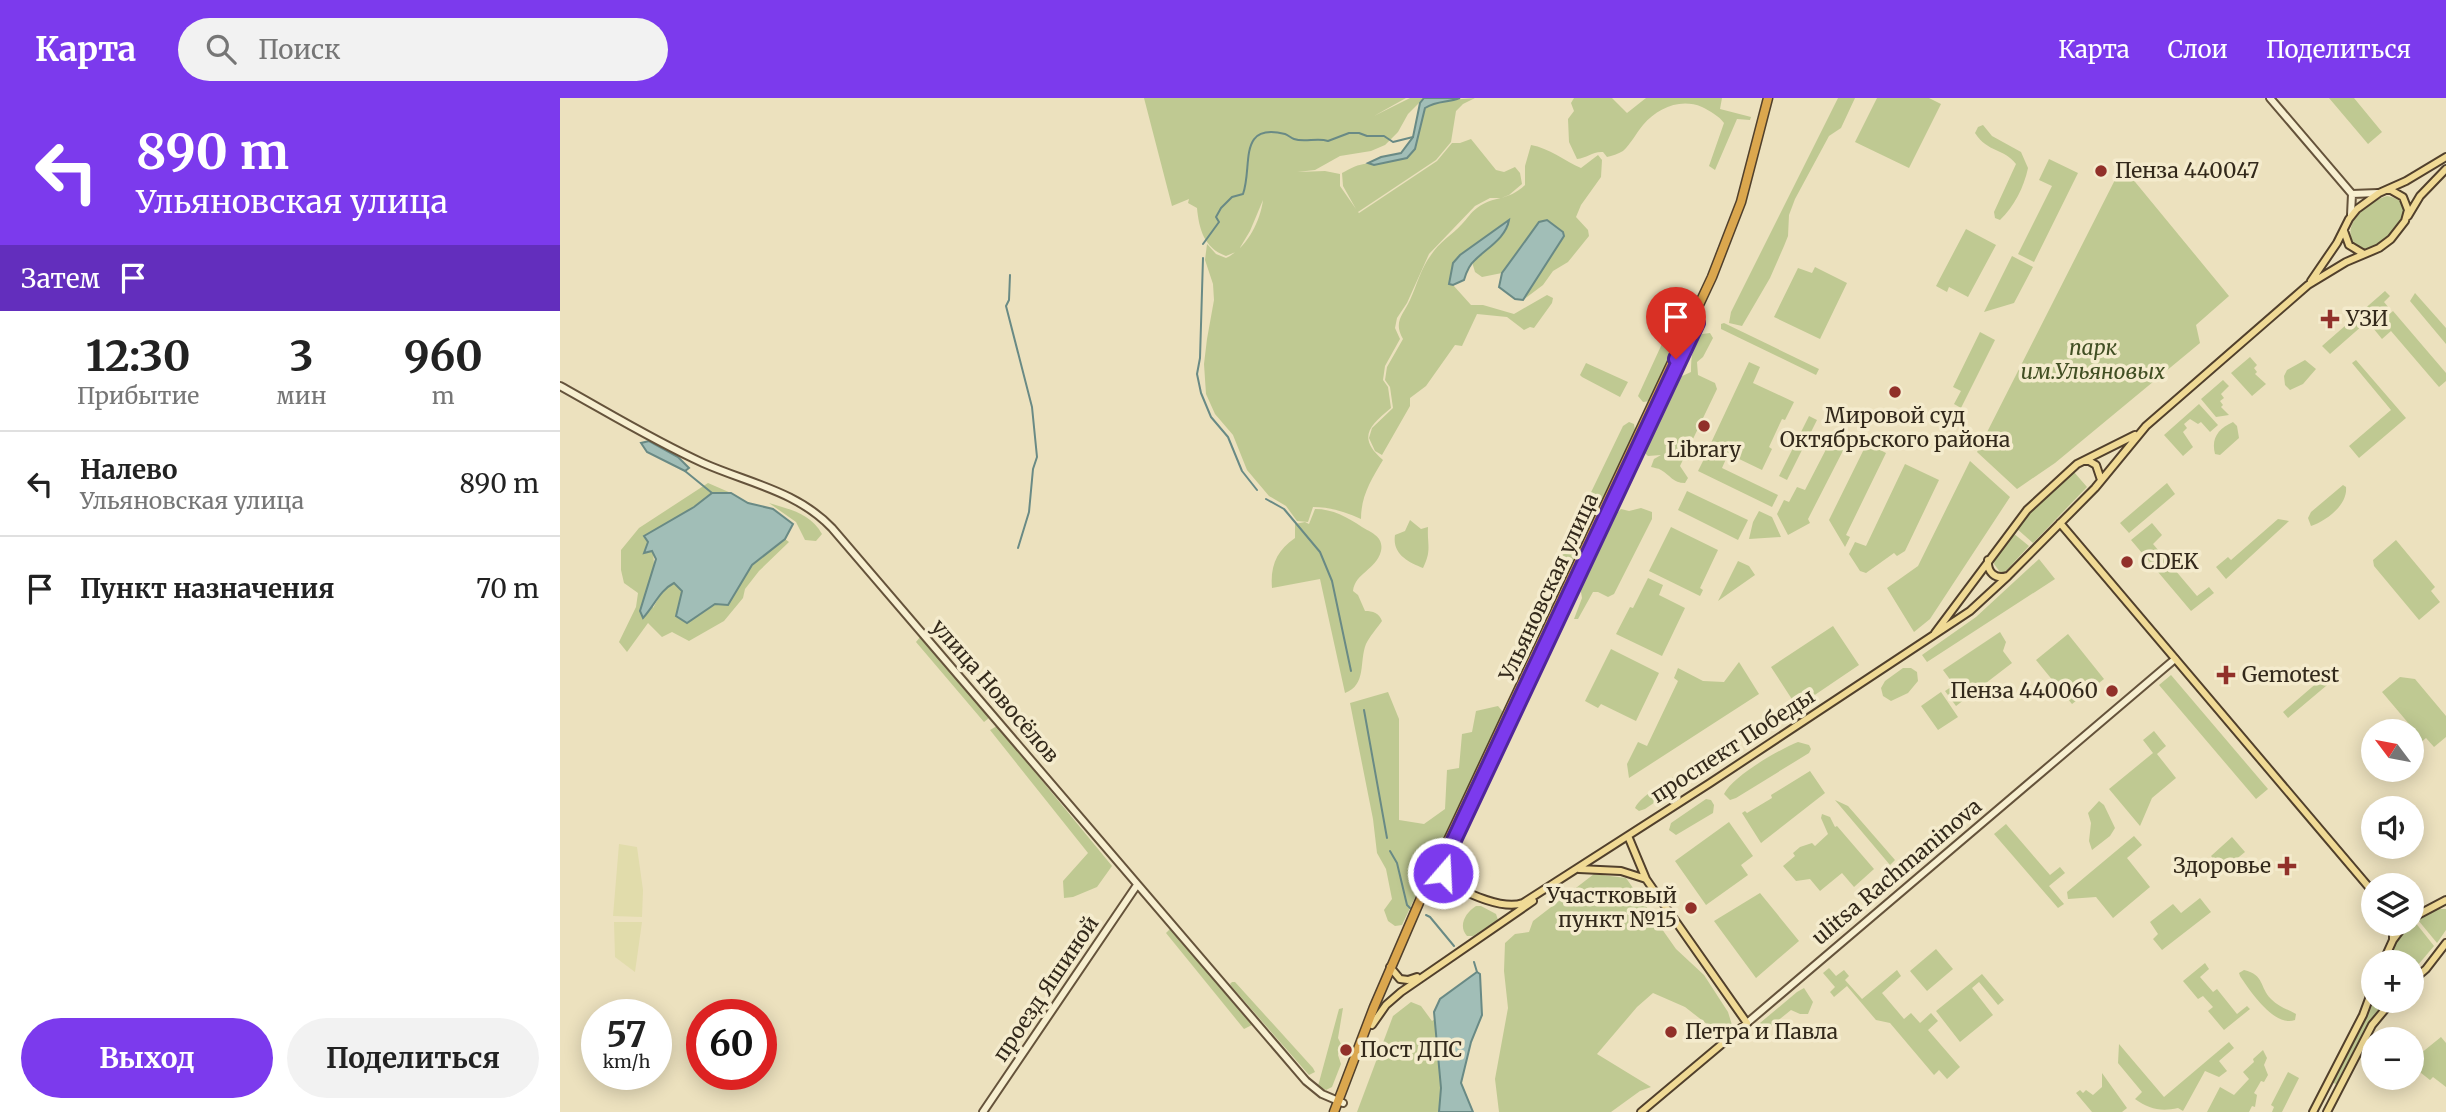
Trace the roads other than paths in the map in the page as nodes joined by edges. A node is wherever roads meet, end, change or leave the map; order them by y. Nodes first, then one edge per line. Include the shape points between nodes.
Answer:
1 (1771, 98) edge
2 (2270, 98) edge
3 (2446, 157) edge
4 (2446, 169) edge
5 (2389, 189) junction
6 (2379, 192) junction
7 (2352, 194) junction
8 (2351, 215) junction
9 (2405, 221) junction
10 (2344, 231) junction
11 (2365, 254) junction
12 (2308, 285) junction
13 (1695, 322) junction
14 (560, 386) edge
15 (2137, 435) junction
16 (2081, 461) junction
17 (2101, 480) junction
18 (2060, 523) junction
19 (1988, 559) junction
20 (2008, 576) junction
21 (1932, 637) junction
22 (2175, 659) junction
23 (1628, 836) junction
24 (1447, 855) junction
25 (1577, 869) junction
26 (1434, 877) junction
27 (2361, 878) edge
28 (1646, 879) junction
29 (1447, 883) junction
30 (1553, 884) junction
31 (1137, 885) junction
32 (2445, 901) edge
33 (1495, 903) junction
34 (2424, 911) edge
35 (1504, 921) junction
36 (2393, 936) edge
37 (2396, 936) edge
38 (2393, 940) junction
39 (2446, 943) edge
40 (2388, 950) edge
41 (1434, 968) junction
42 (1392, 970) junction
43 (2424, 971) edge
44 (2363, 1013) edge
45 (2382, 1013) edge
46 (1747, 1023) junction
47 (1372, 1025) junction
48 (1347, 1086) junction
49 (1341, 1102) junction
50 (983, 1112) edge
51 (1337, 1112) edge
52 (1641, 1112) edge
53 (2313, 1112) edge
54 (2327, 1112) edge

1 - 13 highway, Ульяновская улица via 1741,202
2 - 7 street
3 - 5 main road
4 - 9 main road via 2420,196
5 - 6 main road
5 - 9 main road via 2406,201
6 - 7 street
6 - 8 main road
7 - 8 street
8 - 10 main road
9 - 11 main road via 2386,244
10 - 11 main road via 2349,245
10 - 12 main road
11 - 12 main road
12 - 15 main road
13 - 24 highway, Ульяновская улица
13 - 26 highway, Ульяновская улица
14 - 31 street, улица Новосёлов via 702,463 793,497 814,511
15 - 16 main road
15 - 17 main road
16 - 17 main road via 2096,465
16 - 19 main road, проспект Победы via 2027,510
17 - 18 main road, проспект Победы
18 - 20 main road, проспект Победы
18 - 22 main road
19 - 20 main road via 1989,571 2001,578
19 - 21 main road, проспект Победы
20 - 21 main road, проспект Победы via 1970,611
21 - 23 main road, проспект Победы
22 - 27 main road
22 - 46 street, ulitsa Rachmaninova
23 - 25 main road, проспект Победы
23 - 28 main road
24 - 26 highway, Ульяновская улица
24 - 29 main road via 1442,875
25 - 28 main road via 1621,871
25 - 30 main road, проспект Победы
26 - 29 main road
26 - 42 highway, Ульяновская улица
28 - 46 main road
29 - 33 main road
30 - 33 main road, проспект Победы via 1519,904
30 - 35 main road, проспект Победы
31 - 49 street, улица Новосёлов via 1306,1081
31 - 50 street, проезд Яшиной
32 - 34 main road
33 - 35 main road via 1506,910
35 - 41 main road, проспект Победы
36 - 38 main road
37 - 38 main road
38 - 40 main road
39 - 43 main road
41 - 42 main road, проспект Победы via 1408,980
41 - 47 main road, проспект Победы via 1393,998
42 - 47 highway, Ульяновская улица
42 - 48 highway, Ульяновская улица
44 - 53 main road
45 - 54 main road
46 - 52 main road, ulitsa Rachmaninova
47 - 48 highway, Ульяновская улица
48 - 49 highway
49 - 51 highway

